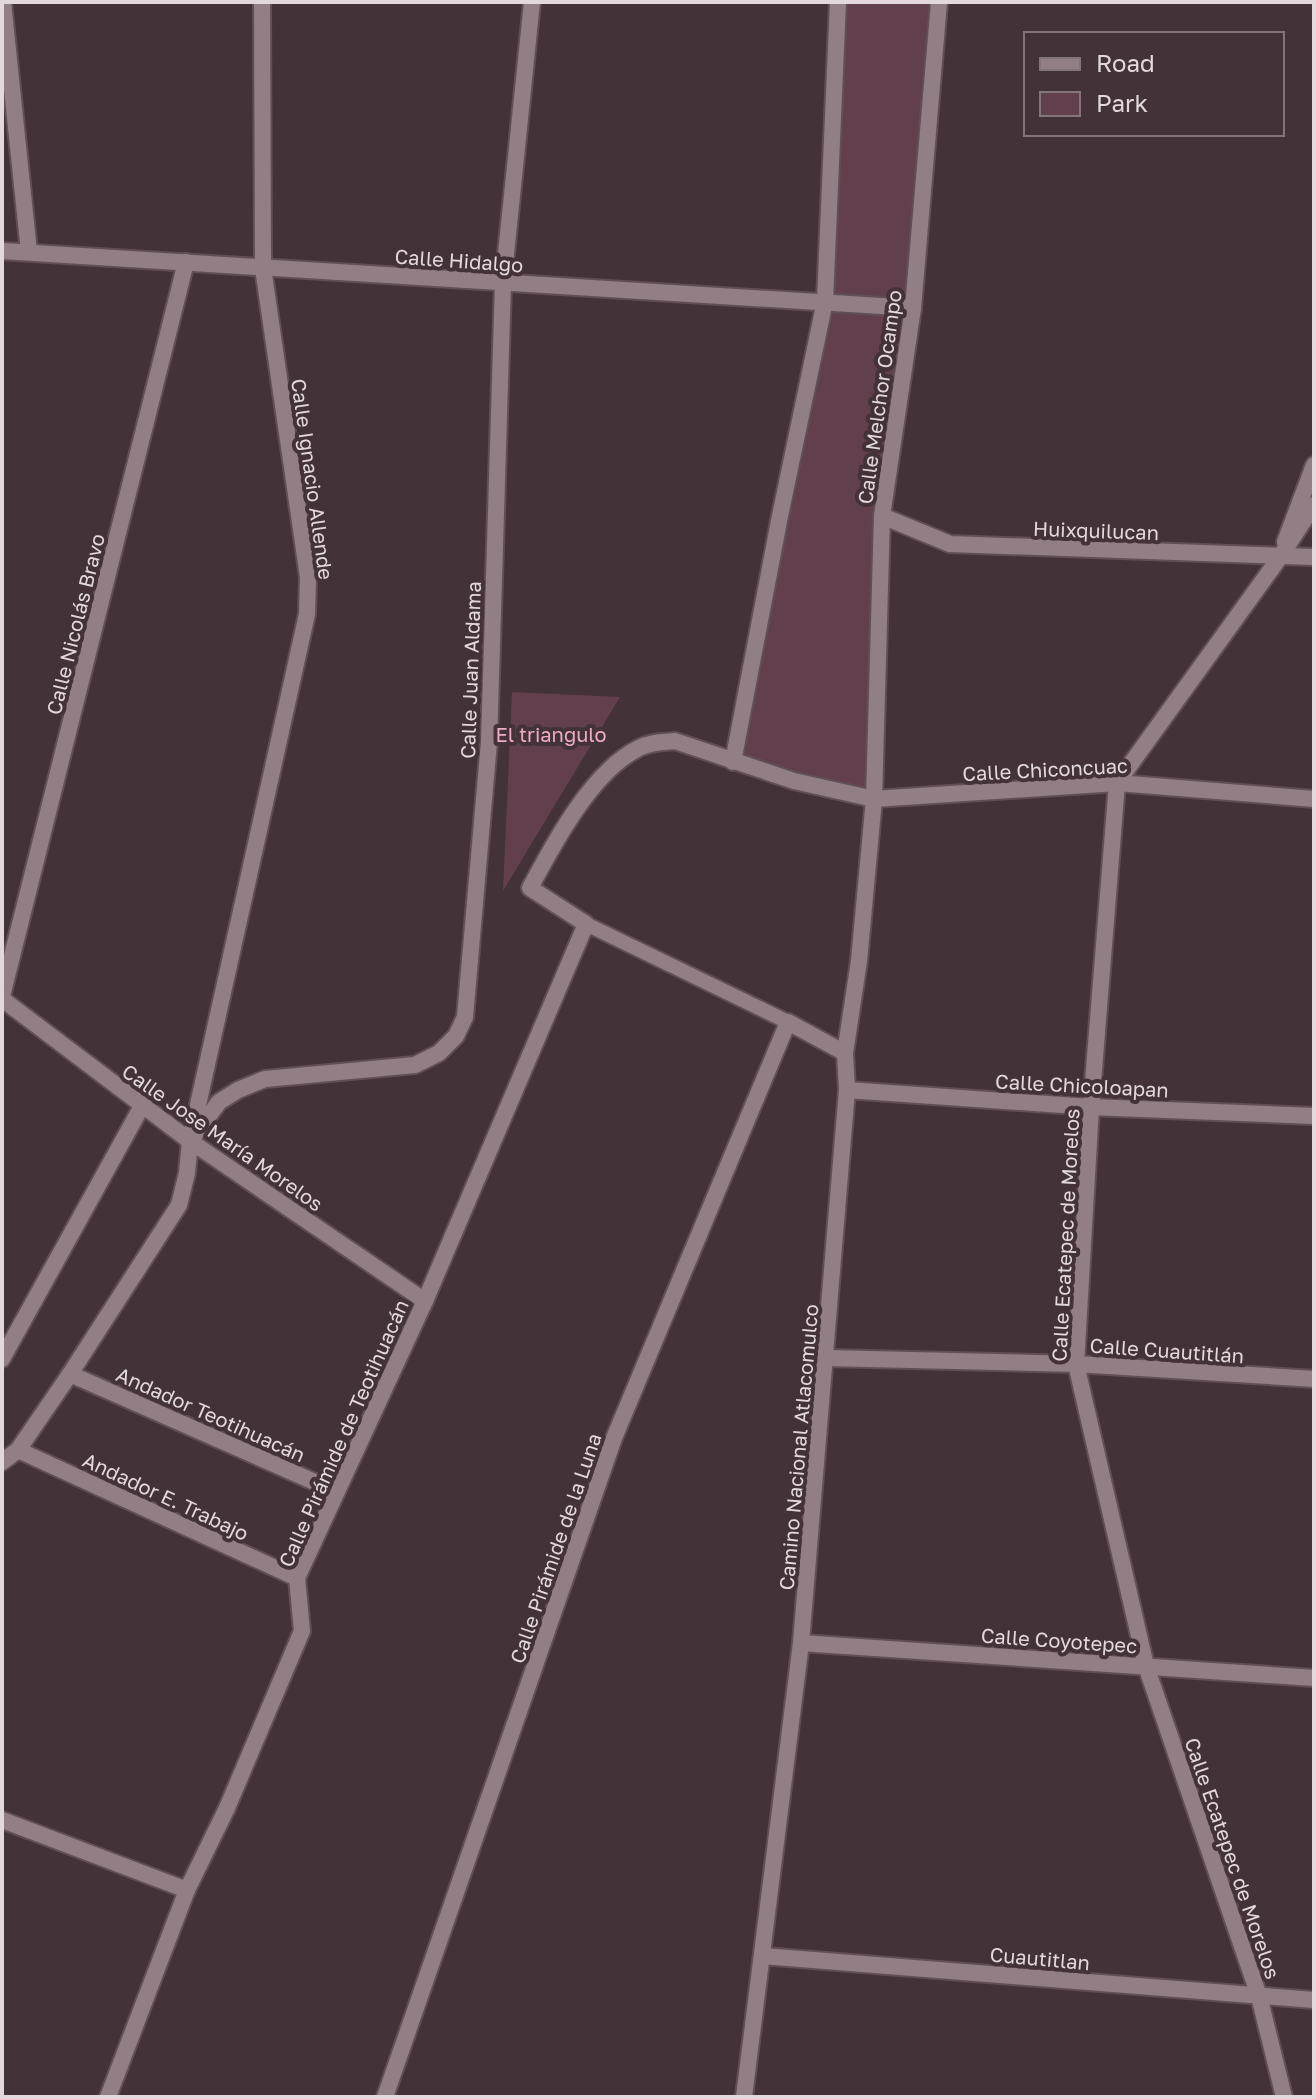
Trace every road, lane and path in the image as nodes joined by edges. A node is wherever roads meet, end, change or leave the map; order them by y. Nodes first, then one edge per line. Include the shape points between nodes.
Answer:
1 (3, 2) edge
2 (262, 2) edge
3 (532, 2) edge
4 (838, 2) edge
5 (939, 2) edge
6 (2, 251) edge
7 (29, 252) junction
8 (186, 262) junction
9 (263, 268) junction
10 (503, 283) junction
11 (825, 301) junction
12 (913, 308) junction
13 (1314, 465) edge
14 (1314, 505) edge
15 (882, 516) junction
16 (1280, 557) junction
17 (1314, 557) edge
18 (733, 762) junction
19 (1117, 783) junction
20 (874, 799) junction
21 (1314, 799) edge
22 (586, 924) junction
23 (2, 997) edge
24 (788, 1022) junction
25 (845, 1053) junction
26 (847, 1090) junction
27 (142, 1106) junction
28 (1091, 1107) junction
29 (1314, 1116) edge
30 (190, 1141) junction
31 (425, 1301) junction
32 (826, 1358) junction
33 (2, 1359) edge
34 (1076, 1364) junction
35 (70, 1374) junction
36 (1314, 1379) edge
37 (18, 1450) junction
38 (2, 1462) edge
39 (335, 1491) junction
40 (297, 1578) junction
41 (801, 1643) junction
42 (1146, 1666) junction
43 (1314, 1678) edge
44 (2, 1820) edge
45 (187, 1890) junction
46 (763, 1956) junction
47 (1259, 1996) junction
48 (1314, 2000) edge
49 (108, 2097) edge
50 (385, 2097) edge
51 (744, 2097) edge
52 (1284, 2097) edge

1 - 7 street
2 - 9 street, Calle Ignacio Allende
3 - 10 street, Calle Juan Aldama
4 - 11 street
5 - 12 street, Calle Melchor Ocampo
6 - 7 street, Calle Hidalgo
7 - 8 street, Calle Hidalgo
8 - 9 street, Calle Hidalgo
8 - 23 street, Calle Nicolás Bravo
9 - 10 street, Calle Hidalgo
9 - 30 street, Calle Ignacio Allende via 308,577 307,614
10 - 11 street, Calle Hidalgo
10 - 30 street, Calle Juan Aldama via 489,742 465,1017 439,1053 415,1065 265,1079 238,1090 219,1102
11 - 12 street, Calle Hidalgo
11 - 18 street
12 - 15 street, Calle Melchor Ocampo
13 - 16 street
14 - 16 street
15 - 16 street, Huixquilucan via 950,544
15 - 20 street, Calle Melchor Ocampo
16 - 17 street, Huixquilucan
16 - 19 street
18 - 20 street, Calle Chiconcuac
18 - 22 street, Calle Chiconcuac via 675,741 655,742 637,748 609,770 563,828 530,888
19 - 20 street, Calle Chiconcuac
19 - 21 street, Calle Chiconcuac
19 - 28 street, Calle Ecatepec de Morelos
20 - 25 street, Camino Nacional Atlacomulco
22 - 24 lane
22 - 31 street, Calle Pirámide de Teotihuacán
23 - 27 street, Calle Jose María Morelos
24 - 25 street
24 - 50 street, Calle Pirámide de la Luna via 614,1438
25 - 26 street, Camino Nacional Atlacomulco
26 - 28 street, Calle Chicoloapan
26 - 32 street, Camino Nacional Atlacomulco
27 - 30 street, Calle Jose María Morelos
27 - 33 street
28 - 29 street, Calle Chicoloapan
28 - 34 street, Calle Ecatepec de Morelos
30 - 31 street, Calle Jose María Morelos
30 - 35 street, Calle Ignacio Allende via 179,1205
31 - 39 street, Calle Pirámide de Teotihuacán
32 - 34 street, Calle Cuautitlán
32 - 41 street, Camino Nacional Atlacomulco
34 - 36 street, Calle Cuautitlán
34 - 42 street, Calle Ecatepec de Morelos
35 - 37 street, Calle Ignacio Allende
35 - 39 street, Andador Teotihuacán
37 - 38 street, Calle Ignacio Allende
37 - 40 street, Andador E. Trabajo
39 - 40 street, Calle Pirámide de Teotihuacán
40 - 45 street, Calle Pirámide de Teotihuacán via 302,1631
41 - 42 street, Calle Coyotepec
41 - 46 street, Camino Nacional Atlacomulco
42 - 43 street, Calle Coyotepec
42 - 47 street, Calle Ecatepec de Morelos
44 - 45 street
45 - 49 street, Calle Pirámide de Teotihuacán
46 - 47 street, Cuautitlan
46 - 51 street, Camino Nacional Atlacomulco
47 - 48 street, Cuautitlan
47 - 52 street, Calle Ecatepec de Morelos

